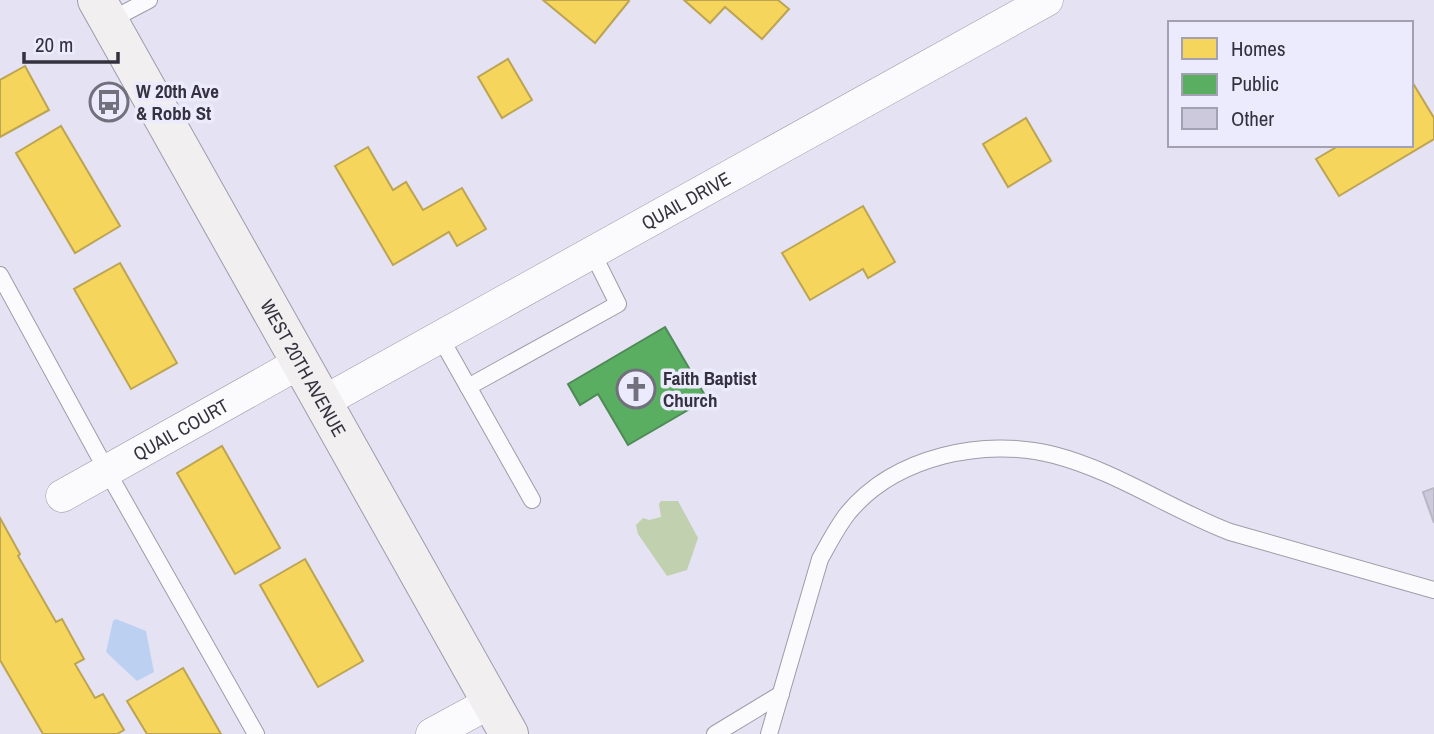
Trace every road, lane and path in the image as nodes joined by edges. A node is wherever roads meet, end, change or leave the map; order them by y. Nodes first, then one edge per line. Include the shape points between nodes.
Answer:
1 (149, 0) edge
2 (1047, 0) edge
3 (103, 10) edge
4 (592, 253) junction
5 (0, 275) edge
6 (440, 337) junction
7 (301, 362) junction
8 (468, 387) junction
9 (323, 402) junction
10 (107, 471) junction
11 (62, 496) dead end
12 (532, 500) dead end
13 (1434, 590) edge
14 (781, 694) junction
15 (500, 718) edge
16 (256, 734) edge
17 (432, 734) edge
18 (715, 734) edge
19 (769, 734) edge

1 - 3 lane
2 - 4 street, QUAIL DRIVE
3 - 7 street, WEST 20TH AVENUE
4 - 6 street, QUAIL DRIVE
4 - 8 lane via 618,304
5 - 10 lane
6 - 8 lane
6 - 9 street, QUAIL DRIVE
7 - 9 street, WEST 20TH AVENUE
7 - 10 street, QUAIL COURT
8 - 12 lane
9 - 15 street, WEST 20TH AVENUE
10 - 11 street, QUAIL COURT
10 - 16 lane
13 - 14 lane via 1230,532 1054,455 1019,449 946,454 867,494 834,533 820,559
14 - 18 lane
14 - 19 lane
15 - 17 street

